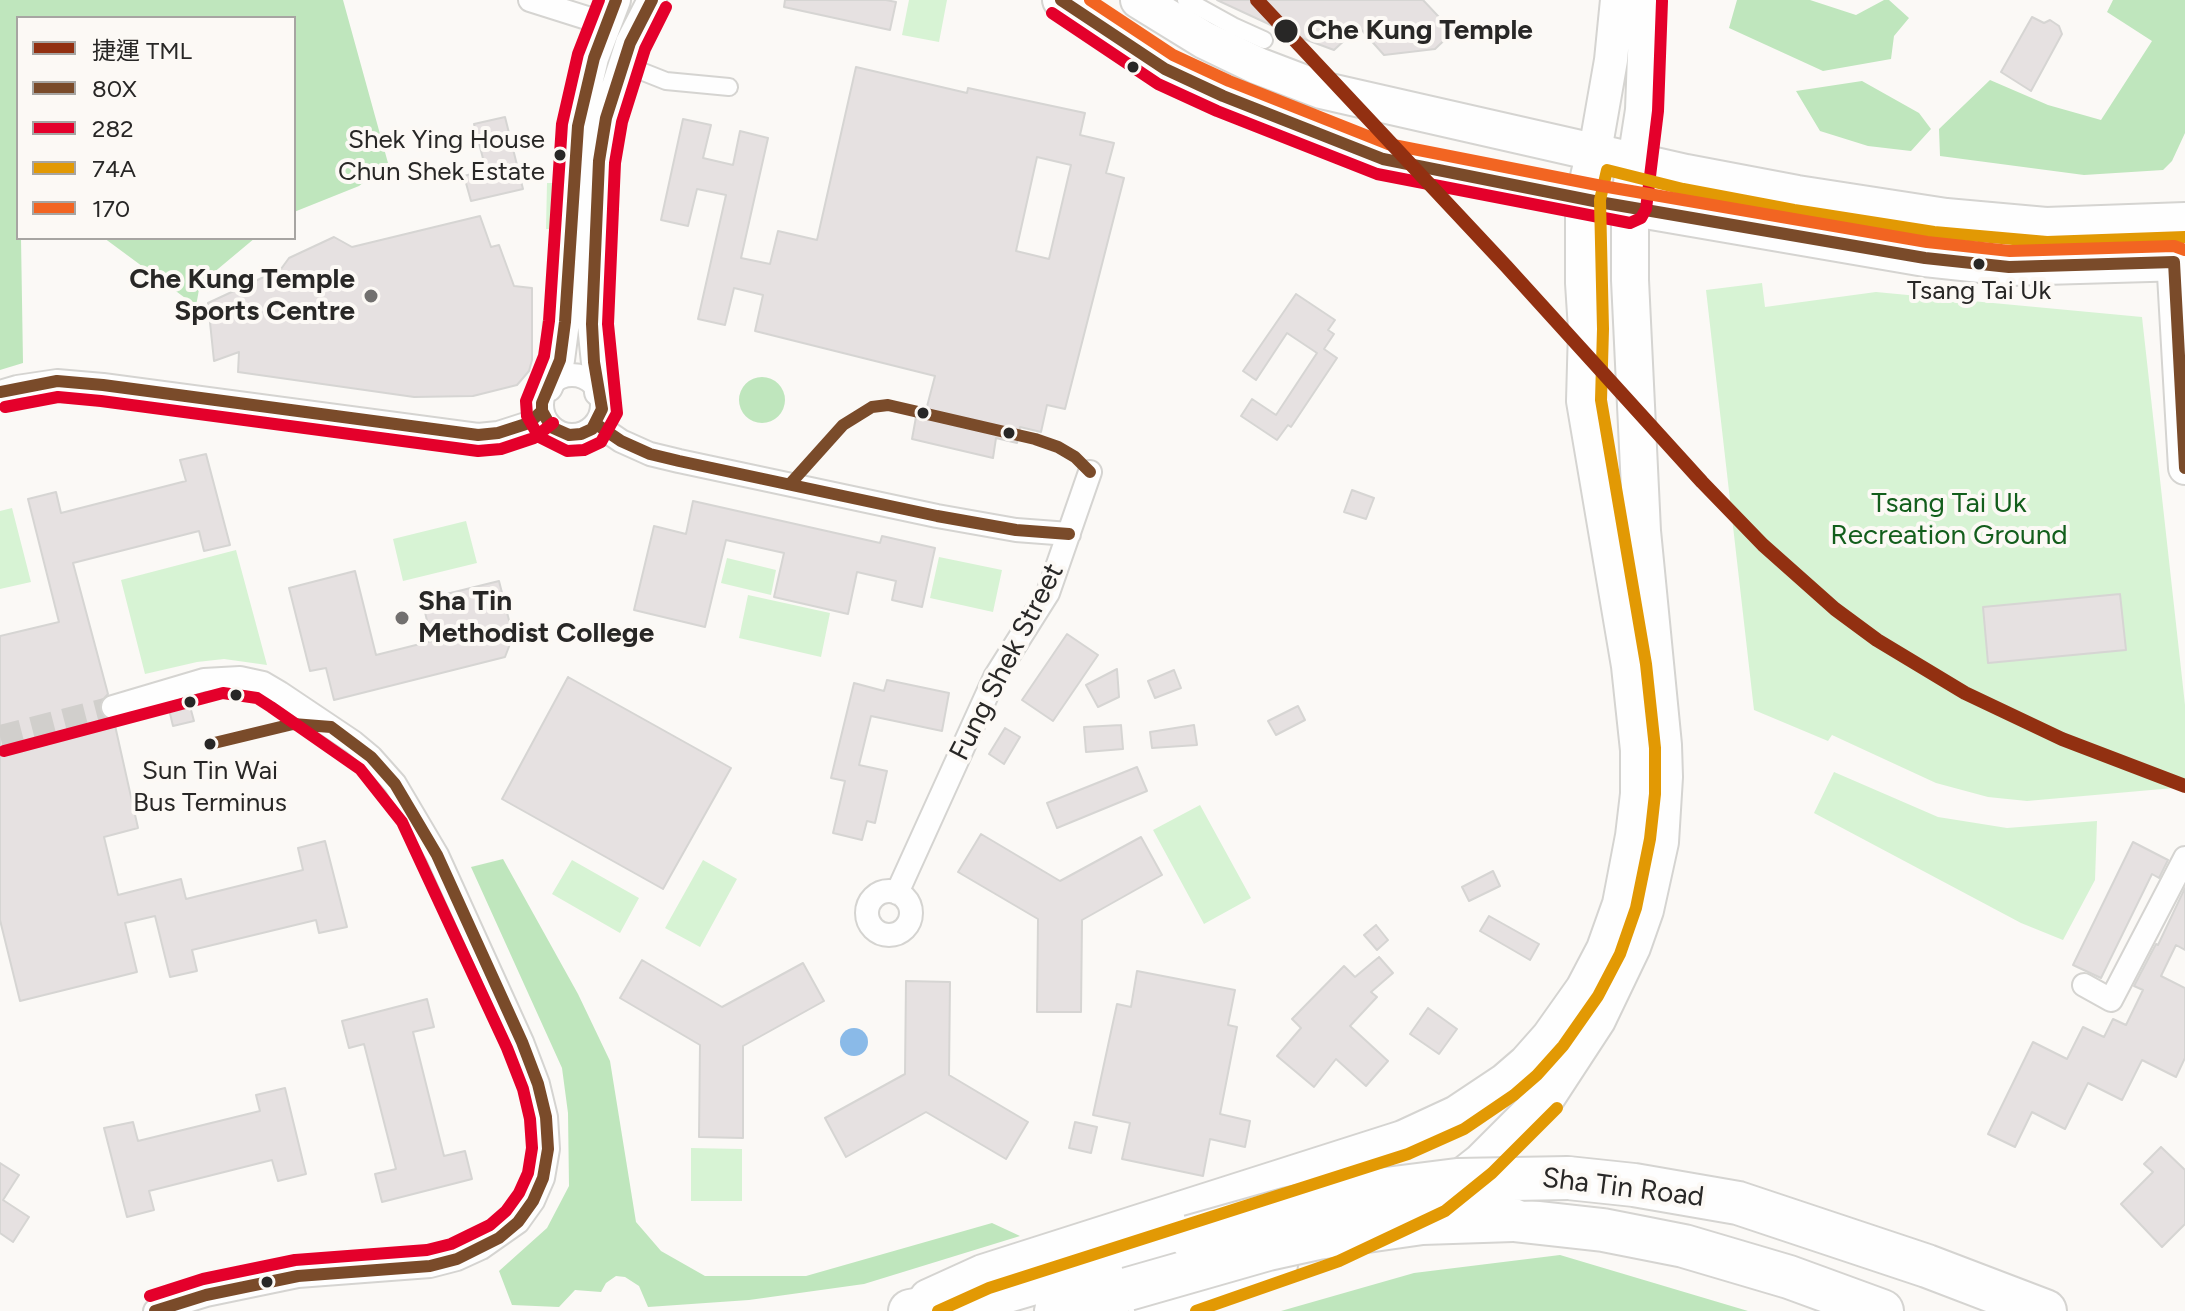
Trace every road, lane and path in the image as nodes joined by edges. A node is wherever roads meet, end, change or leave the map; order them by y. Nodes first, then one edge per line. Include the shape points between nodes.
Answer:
1 (530, 0) edge
2 (652, 0) edge
3 (1061, 0) edge
4 (1139, 0) edge
5 (1617, 0) edge
6 (1646, 0) edge
7 (1178, 6) edge
8 (611, 12) edge
9 (1264, 40) dead end
10 (623, 64) junction
11 (729, 87) dead end
12 (1595, 151) junction
13 (1634, 161) junction
14 (1584, 198) junction
15 (1630, 207) junction
16 (2178, 221) edge
17 (2179, 262) edge
18 (0, 392) edge
19 (599, 392) junction
20 (545, 399) junction
21 (596, 424) junction
22 (2185, 468) edge
23 (1090, 472) dead end
24 (1069, 534) junction
25 (113, 707) tunnel mouth
26 (2185, 858) edge
27 (897, 893) dead end
28 (2084, 985) dead end
29 (1137, 1300) edge
30 (155, 1311) edge
31 (899, 1311) edge
32 (910, 1311) edge
33 (1056, 1311) edge
34 (1882, 1311) edge
35 (2045, 1311) edge

1 - 8 street
2 - 10 street
3 - 14 main road via 1165,69 1383,159
4 - 7 main road
5 - 12 main road
6 - 13 main road via 1642,110
7 - 9 street
7 - 12 main road via 1258,66 1321,90
8 - 20 street via 578,126 565,322 560,360
10 - 11 street via 666,81
10 - 19 street via 599,161 592,324
12 - 13 main road
12 - 14 main road
13 - 15 main road
13 - 16 main road via 1935,216 2046,226
14 - 15 main road
14 - 31 main road via 1585,401 1630,666 1639,794 1615,924 1584,989 1527,1063 1457,1114 1403,1139 983,1273
15 - 17 main road via 1925,258 2009,267
15 - 29 main road via 1642,531 1664,777 1654,871 1616,986 1548,1095 1481,1162 1437,1197 1334,1246
16 - 17 main road
17 - 22 main road
18 - 20 street via 57,381 103,385 478,435 529,423
19 - 20 street via 577,376 559,378
19 - 21 street via 602,409
20 - 21 street via 551,427 569,435
21 - 24 street via 650,454 679,461 937,516
23 - 24 street, Fung Shek Street
24 - 27 street, Fung Shek Street via 1048,593 995,677
25 - 30 street via 204,680 240,678 280,693 371,757 395,784 437,855 522,1042 546,1117 548,1149 533,1201 518,1222 481,1248 430,1266 298,1276
26 - 28 street via 2111,1000
29 - 33 highway, Sha Tin Road
29 - 34 highway, Sha Tin Road, bridge via 1240,1257 1318,1238 1422,1223 1513,1220 1684,1246
32 - 35 highway, Sha Tin Road, bridge via 990,1296 1289,1209 1378,1190 1457,1180 1568,1178 1738,1203

